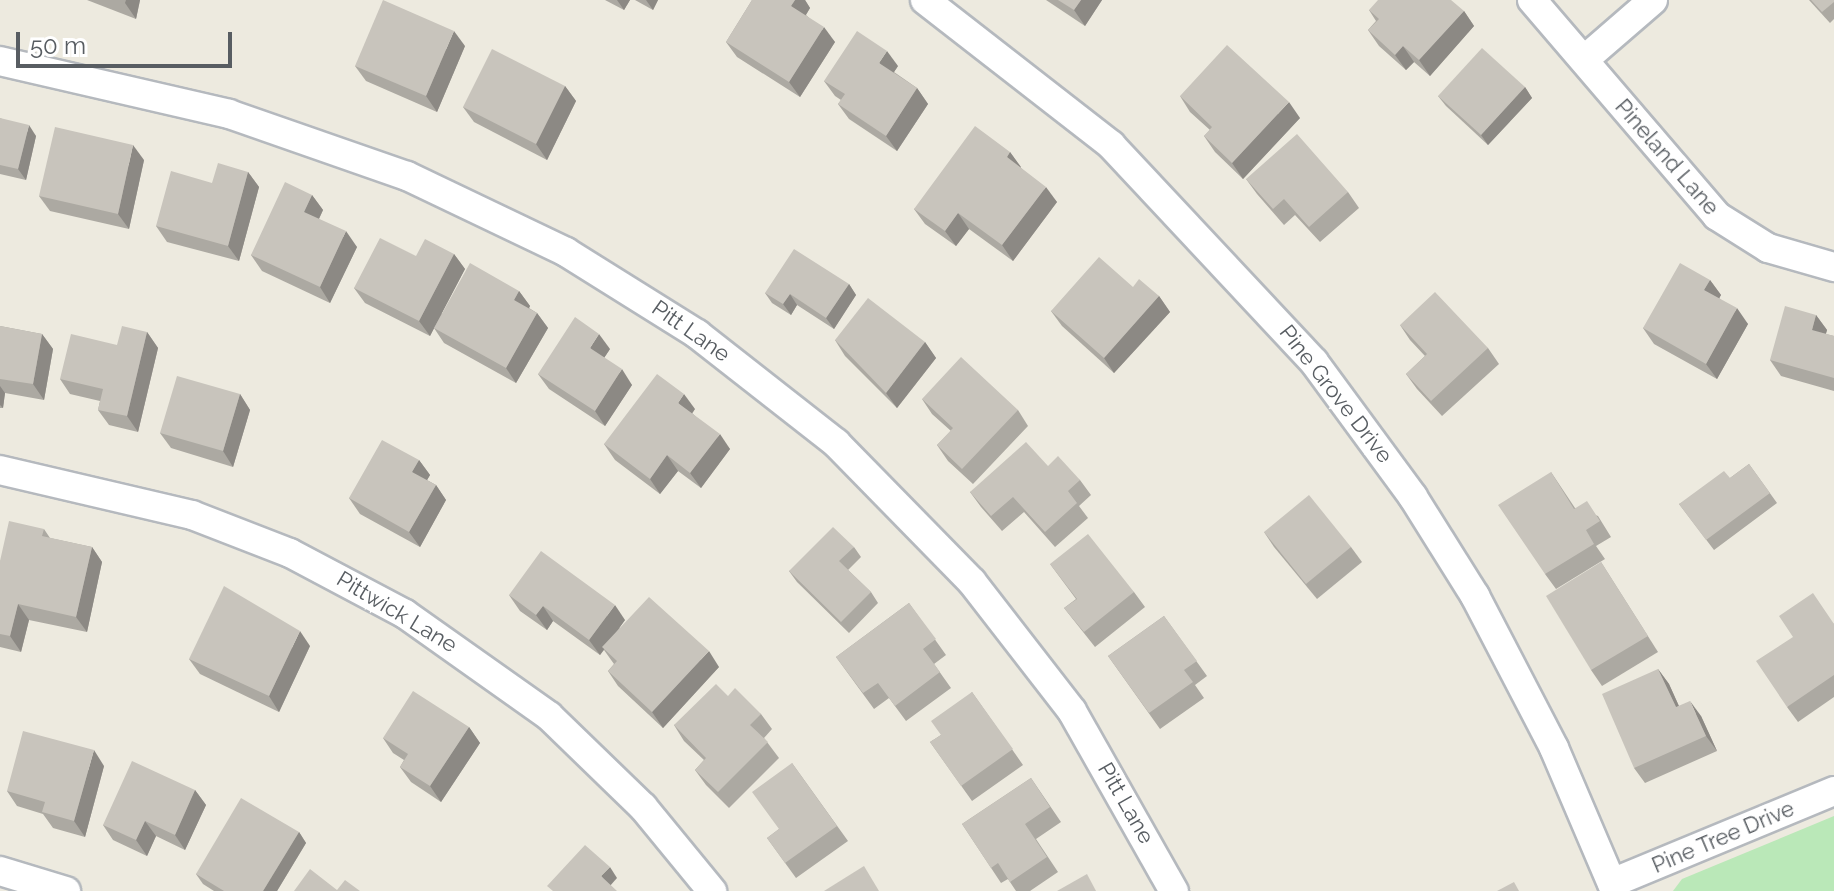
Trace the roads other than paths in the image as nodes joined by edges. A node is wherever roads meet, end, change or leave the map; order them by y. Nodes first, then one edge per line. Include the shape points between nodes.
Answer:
1 (1532, 0) edge
2 (1653, 0) edge
3 (937, 4) edge
4 (1585, 59) junction
5 (0, 61) edge
6 (1834, 267) edge
7 (0, 470) edge
8 (1834, 791) edge
9 (0, 871) edge
10 (1613, 887) edge
11 (66, 891) edge
12 (712, 891) edge
13 (1174, 891) edge

1 - 4 street, Pineland Lane
2 - 4 street
3 - 10 street, Pine Grove Drive via 1134,167 1314,362 1400,478 1475,596 1554,748
4 - 6 street, Pineland Lane via 1717,216 1768,248
5 - 13 street, Pitt Lane via 229,114 407,176 566,252 709,343 836,443 972,582 1072,711
7 - 12 street, Pittwick Lane via 192,515 290,553 405,614 549,716 643,807
8 - 10 street, Pine Tree Drive
9 - 11 street

